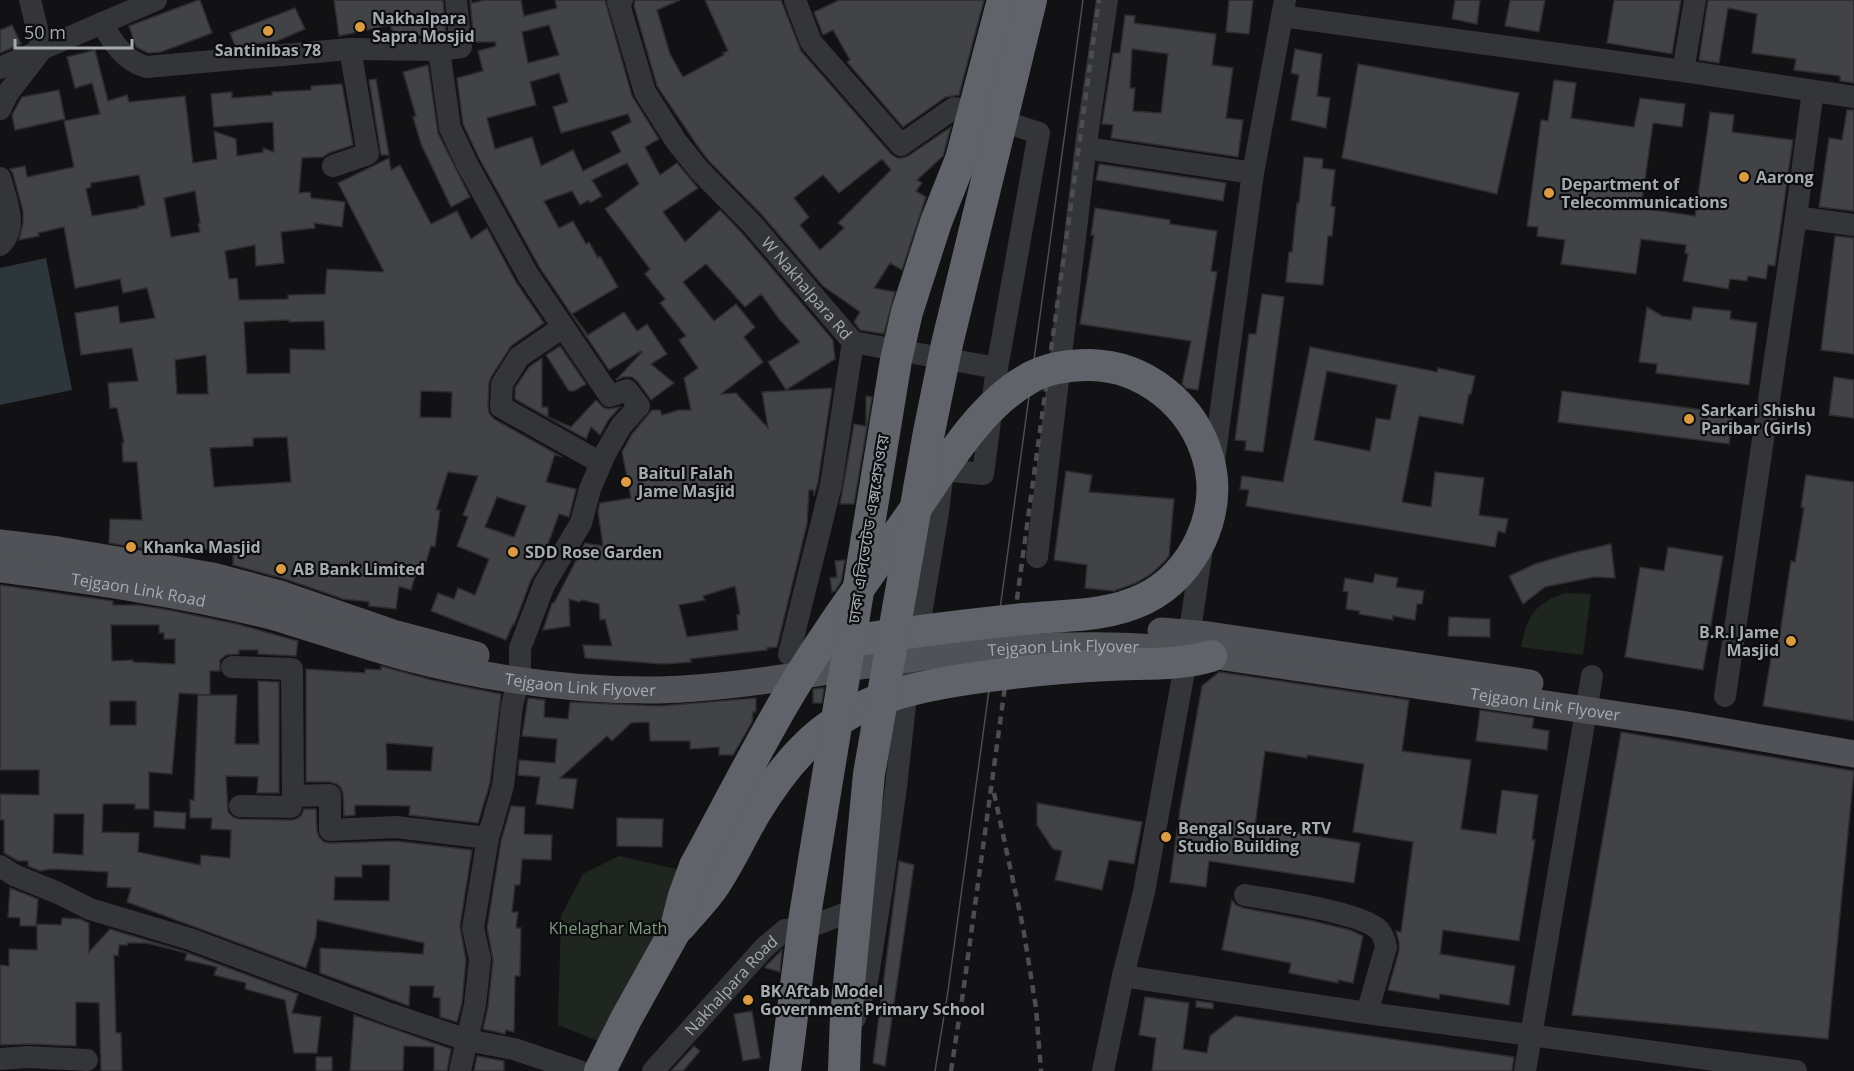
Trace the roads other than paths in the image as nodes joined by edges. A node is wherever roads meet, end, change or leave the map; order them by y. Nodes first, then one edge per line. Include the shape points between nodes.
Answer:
1 (30, 0) edge
2 (156, 0) edge
3 (456, 0) edge
4 (622, 0) edge
5 (795, 0) edge
6 (1003, 0) edge
7 (1031, 0) edge
8 (1107, 0) edge
9 (1695, 0) edge
10 (1283, 8) edge
11 (102, 23) junction
12 (42, 49) junction
13 (350, 49) junction
14 (439, 50) junction
15 (0, 68) edge
16 (1683, 72) junction
17 (1813, 91) junction
18 (1854, 97) edge
19 (0, 109) edge
20 (1086, 147) junction
21 (333, 166) dead end
22 (1253, 173) junction
23 (0, 178) edge
24 (1796, 217) junction
25 (1854, 225) edge
26 (0, 245) edge
27 (563, 327) junction
28 (853, 342) junction
29 (997, 368) junction
30 (601, 463) junction
31 (0, 543) edge
32 (1037, 556) dead end
33 (0, 568) edge
34 (277, 606) junction
35 (911, 650) junction
36 (1211, 656) junction
37 (794, 657) junction
38 (232, 667) dead end
39 (520, 672) junction
40 (1592, 676) dead end
41 (1725, 696) dead end
42 (1854, 736) edge
43 (1854, 754) edge
44 (292, 796) junction
45 (240, 806) dead end
46 (488, 838) junction
47 (0, 866) edge
48 (882, 887) junction
49 (1245, 895) dead end
50 (675, 931) junction
51 (1123, 976) junction
52 (1367, 1013) junction
53 (846, 1016) junction
54 (1530, 1036) junction
55 (467, 1040) junction
56 (0, 1059) edge
57 (87, 1060) dead end
58 (460, 1071) edge
59 (579, 1071) edge
60 (600, 1071) edge
61 (653, 1071) edge
62 (785, 1071) edge
63 (832, 1071) edge
64 (839, 1071) edge
65 (844, 1071) edge
66 (1103, 1071) edge
67 (1525, 1071) edge
68 (1796, 1071) edge

1 - 12 street
2 - 11 street
3 - 14 street via 461,47
4 - 28 street, W Nakhalpara Rd via 618,1 645,92 676,141
5 - 29 street via 811,42 901,145 954,108 1039,133
6 - 62 highway, ঢাকা এলিভেটেড এক্সপ্রেসওয়ে, bridge via 961,159 907,312 896,360 805,915
7 - 53 highway, bridge via 929,432 868,774
8 - 20 street
9 - 16 street
10 - 16 street
10 - 22 street
11 - 12 street
11 - 13 street via 117,48 146,67
12 - 15 street
12 - 19 street
13 - 14 street
13 - 21 street via 368,154
14 - 27 street via 450,128 528,275
16 - 17 street
17 - 18 street
17 - 24 street
20 - 22 street
20 - 32 street
22 - 51 street via 1194,613 1144,892
23 - 26 street via 10,230
24 - 25 street
24 - 41 street
27 - 30 street via 610,396 627,390 639,405 621,426
27 - 30 street via 519,357 502,384 501,407
28 - 29 street
28 - 37 street, W Nakhalpara Rd via 831,485
29 - 35 street via 983,474 942,470 920,620
30 - 39 street via 580,523 544,585 520,648
31 - 34 main road, Tejgaon Link Road via 213,576
33 - 34 main road, Tejgaon Link Road via 230,606
34 - 36 main road, Tejgaon Link Flyover, bridge via 405,657 536,683 588,689 720,686 957,653 1043,646 1123,645
34 - 37 main road, Tejgaon Link Flyover, bridge via 548,668 672,674 751,667
35 - 39 street via 669,681
35 - 48 street
36 - 43 main road, Tejgaon Link Flyover, bridge via 1681,724
36 - 50 highway, bridge via 1192,662 1029,670 925,686 880,698 834,722 783,772 713,886
37 - 42 main road, Tejgaon Link Flyover, bridge via 958,635 1056,630 1209,635
37 - 50 highway, bridge via 807,655 816,652 825,649 861,640 1110,611 1145,599 1182,570 1200,542 1210,514 1213,487 1208,458 1190,421 1164,391 1147,380 1099,365 1051,369 1030,377 998,401 952,457 827,635 816,652 810,661 788,695 695,866
38 - 44 street via 292,669
39 - 46 street via 503,786
40 - 54 street
44 - 45 street via 291,807
44 - 46 street via 330,795 330,830 396,827
46 - 55 street via 473,928 480,959
47 - 55 street via 90,909 190,939
48 - 61 street, Nakhalpara Road via 870,904 809,927 785,930 764,948
48 - 64 street via 867,981
49 - 52 street via 1353,916 1378,930 1386,946
50 - 60 highway
51 - 52 street
51 - 66 street
52 - 54 street
53 - 63 highway, bridge
53 - 65 highway, bridge
54 - 67 street
54 - 68 street
55 - 58 street
55 - 59 street via 514,1048
56 - 57 street

